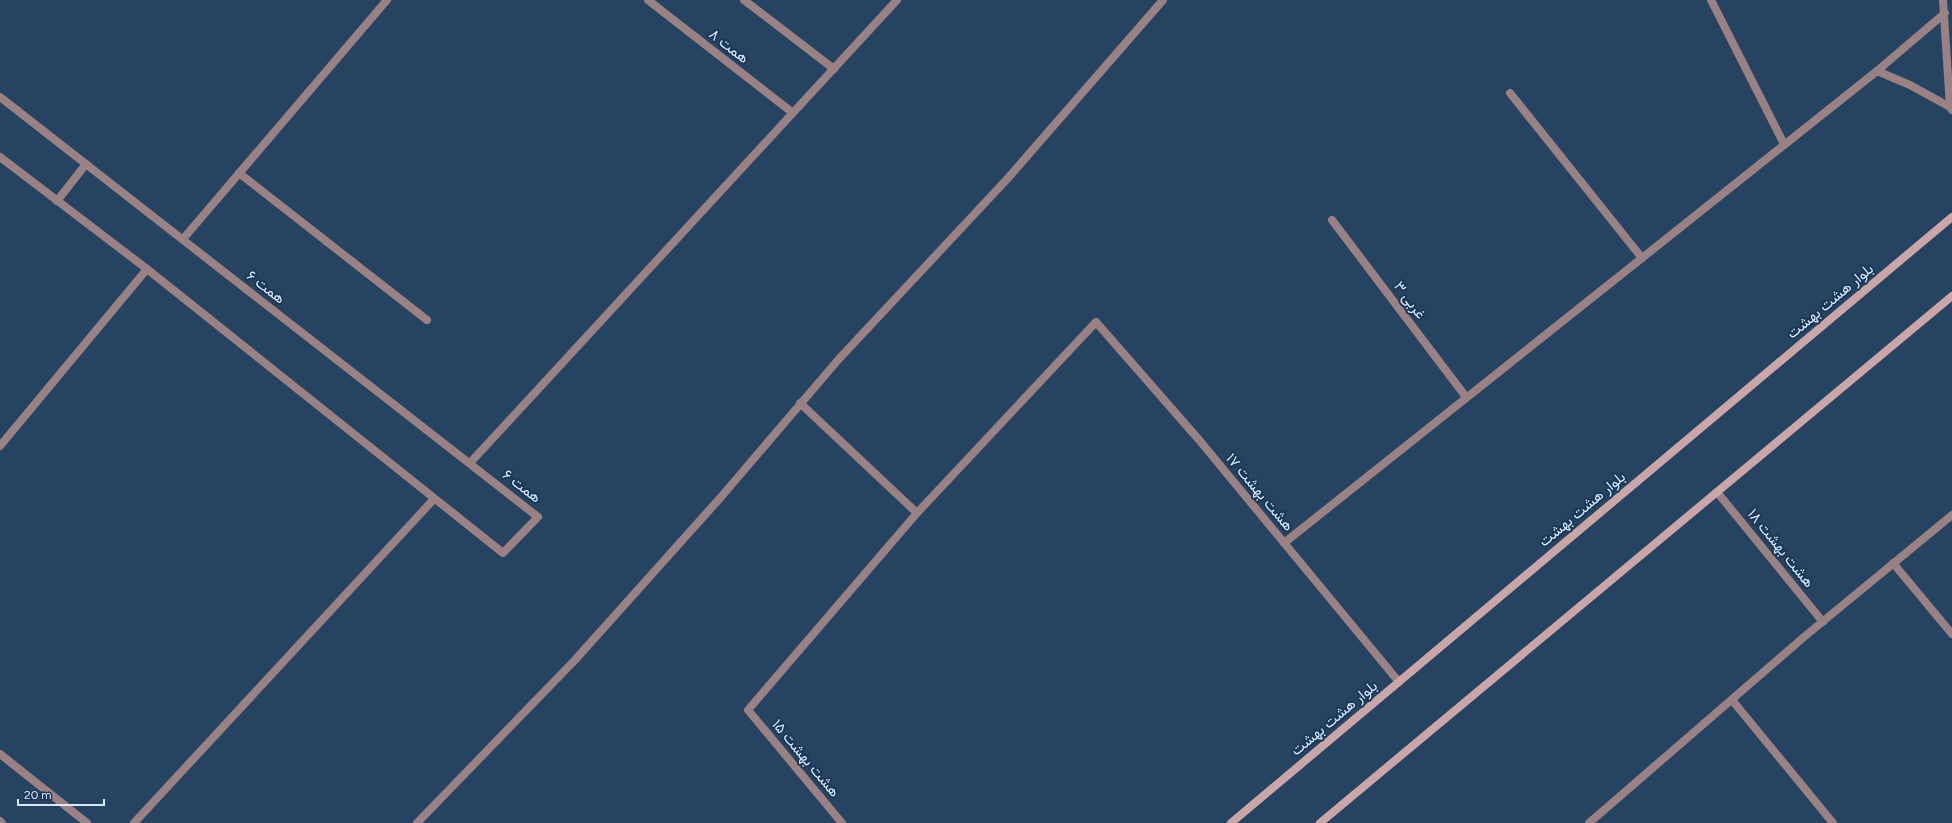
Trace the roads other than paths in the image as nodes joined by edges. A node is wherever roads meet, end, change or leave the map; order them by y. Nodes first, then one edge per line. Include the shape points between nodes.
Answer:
1 (387, 0) edge
2 (648, 0) edge
3 (744, 0) edge
4 (897, 0) edge
5 (1163, 0) edge
6 (1711, 0) edge
7 (1943, 0) edge
8 (1945, 13) junction
9 (834, 69) junction
10 (1877, 71) junction
11 (1510, 93) dead end
12 (0, 97) edge
13 (1951, 108) edge
14 (793, 113) junction
15 (1784, 144) junction
16 (0, 157) edge
17 (86, 164) junction
18 (239, 173) junction
19 (58, 201) junction
20 (1952, 217) edge
21 (1332, 220) dead end
22 (183, 239) junction
23 (1642, 258) junction
24 (147, 269) junction
25 (1952, 296) edge
26 (427, 320) dead end
27 (1466, 398) junction
28 (800, 403) junction
29 (0, 446) edge
30 (470, 463) junction
31 (1717, 492) junction
32 (434, 499) junction
33 (917, 513) junction
34 (1952, 515) edge
35 (1284, 543) junction
36 (1893, 563) junction
37 (1823, 622) junction
38 (1952, 634) edge
39 (1398, 682) junction
40 (1732, 700) junction
41 (0, 754) edge
42 (86, 823) edge
43 (134, 823) edge
44 (417, 823) edge
45 (842, 823) edge
46 (1231, 823) edge
47 (1320, 823) edge
48 (1589, 823) edge
49 (1833, 823) edge

1 - 18 street
2 - 14 street, همت ۸
3 - 9 street
4 - 9 street
5 - 28 street via 1009,177
6 - 15 street
7 - 8 street
8 - 10 street
8 - 13 street
9 - 14 street
10 - 13 street via 1910,85
10 - 15 street
11 - 23 street
12 - 17 street, همت ۶
14 - 30 street
15 - 23 street
16 - 19 street, همت ۶
17 - 19 street
17 - 22 street, همت ۶
18 - 22 street
18 - 26 street
19 - 24 street, همت ۶
20 - 39 street, بلوار هشت بهشت
21 - 27 street, غربی ۳
22 - 30 street, همت ۶
23 - 27 street
24 - 29 street
24 - 32 street, همت ۶
25 - 31 street
27 - 35 street
28 - 33 street
28 - 44 street via 721,497 574,660
30 - 32 street, همت ۶ via 538,517 503,553
31 - 37 street, هشت بهشت ۱۸
31 - 47 street
32 - 43 street
33 - 35 street, هشت بهشت ۱۷ via 1096,322 1200,441
33 - 45 street, هشت بهشت ۱۵ via 748,710
34 - 36 street
35 - 39 street, هشت بهشت ۱۷
36 - 37 street
36 - 38 street
37 - 40 street
39 - 46 street, بلوار هشت بهشت
40 - 48 street
40 - 49 street
41 - 42 street

